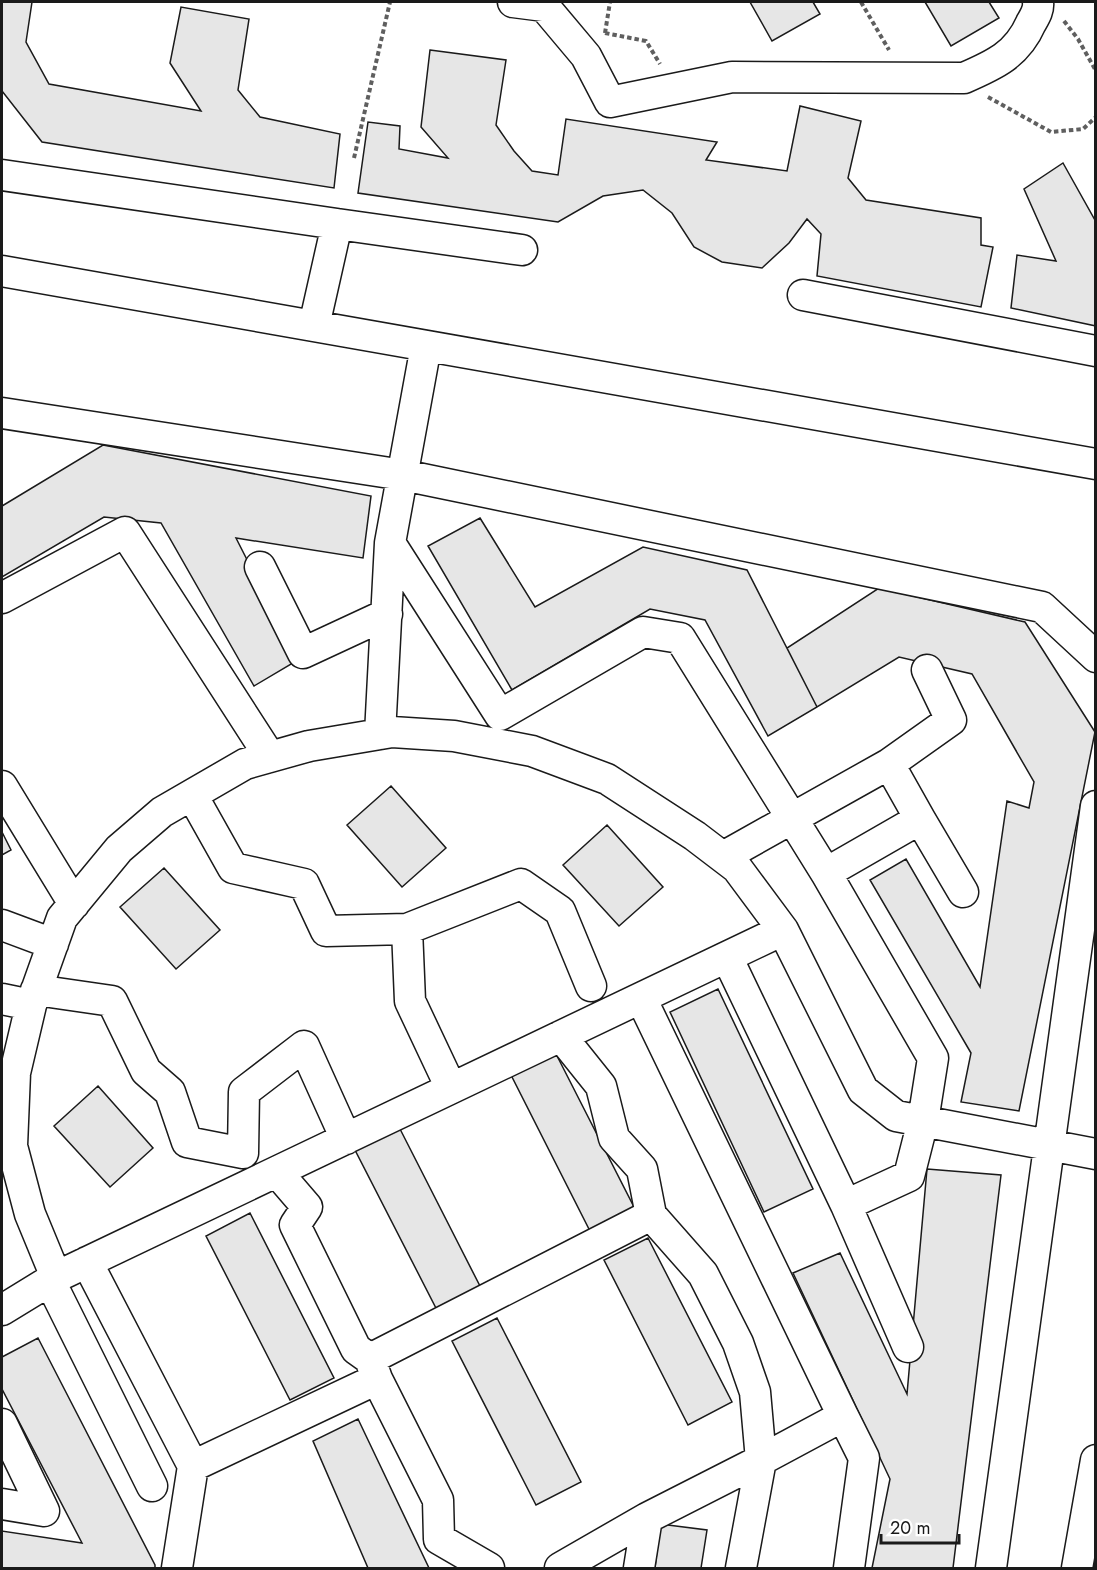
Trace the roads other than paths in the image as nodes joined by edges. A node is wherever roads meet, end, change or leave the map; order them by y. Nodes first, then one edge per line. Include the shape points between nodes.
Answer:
1 (513, 2) edge
2 (1049, 9) edge
3 (2, 175) edge
4 (338, 224) junction
5 (522, 250) dead end
6 (2, 271) edge
7 (803, 295) dead end
8 (314, 326) junction
9 (426, 346) junction
10 (1095, 351) edge
11 (2, 413) edge
12 (1095, 464) edge
13 (403, 475) junction
14 (390, 543) junction
15 (260, 567) dead end
16 (2, 598) edge
17 (387, 614) junction
18 (1095, 657) edge
19 (927, 670) dead end
20 (381, 734) junction
21 (270, 757) junction
22 (890, 764) junction
23 (2, 786) edge
24 (192, 795) junction
25 (1095, 806) edge
26 (791, 819) junction
27 (920, 819) junction
28 (723, 857) junction
29 (826, 873) junction
30 (963, 892) dead end
31 (74, 904) junction
32 (2, 925) edge
33 (407, 929) junction
34 (783, 930) junction
35 (52, 944) junction
36 (726, 957) junction
37 (591, 986) dead end
38 (34, 997) junction
39 (641, 998) junction
40 (2, 999) edge
41 (561, 1036) junction
42 (451, 1088) junction
43 (923, 1121) junction
44 (346, 1139) junction
45 (1048, 1145) junction
46 (1095, 1154) edge
47 (277, 1172) junction
48 (846, 1205) junction
49 (651, 1215) junction
50 (87, 1262) junction
51 (53, 1279) junction
52 (2, 1310) edge
53 (908, 1347) dead end
54 (373, 1369) junction
55 (843, 1416) junction
56 (2, 1424) edge
57 (761, 1460) junction
58 (1095, 1460) edge
59 (194, 1466) junction
60 (152, 1486) dead end
61 (2, 1504) edge
62 (647, 1518) junction
63 (177, 1569) edge
64 (489, 1569) edge
65 (561, 1569) edge
66 (639, 1569) edge
67 (741, 1569) edge
68 (849, 1569) edge
69 (991, 1569) edge
70 (1077, 1569) edge

1 - 2 street via 544,6 586,56 610,102 732,77 964,78 996,64 1024,40 1039,8
3 - 4 street
4 - 5 street
4 - 8 street
6 - 8 street
7 - 10 street
8 - 9 street
9 - 12 street
9 - 13 street
11 - 13 street
13 - 14 street
13 - 18 street via 1042,607
14 - 17 street
14 - 26 street via 500,715 643,632 680,638
15 - 17 street via 303,653
16 - 21 street via 125,532
17 - 20 street
19 - 22 street via 951,720
20 - 21 street
20 - 28 street via 454,736 532,751 606,779
21 - 24 street via 245,764
22 - 26 street
22 - 27 street
23 - 31 street
24 - 31 street via 162,812 119,849
24 - 33 street via 233,868 304,884 326,931
25 - 45 street
26 - 28 street
26 - 29 street
27 - 29 street
27 - 30 street
28 - 34 street via 737,868
29 - 43 street via 933,1058
31 - 35 street via 62,918
32 - 35 street
33 - 37 street via 521,884 560,911
33 - 42 street via 410,1001
34 - 36 street
34 - 43 street via 863,1090 896,1116
35 - 38 street
36 - 39 street
36 - 48 street
38 - 40 street
38 - 44 street via 112,1001 146,1071 170,1092 187,1142 243,1153 244,1092 304,1046
38 - 51 street via 15,1073 12,1146
39 - 41 street
39 - 55 street
41 - 42 street
41 - 49 street via 601,1086 614,1138 642,1169
42 - 44 street
43 - 45 street
43 - 48 street via 909,1176
44 - 47 street
45 - 46 street
45 - 69 street
47 - 50 street
47 - 54 street via 307,1207 295,1225 356,1349
48 - 53 street
49 - 54 street
49 - 57 street via 703,1274 738,1343 755,1392
50 - 51 street
50 - 59 street
51 - 52 street
51 - 60 street
54 - 59 street
54 - 64 street via 438,1500 440,1539
55 - 57 street
55 - 68 street via 864,1458
56 - 61 street via 44,1511
57 - 62 street
57 - 67 street
58 - 70 street
59 - 63 street
62 - 65 street
62 - 66 street

